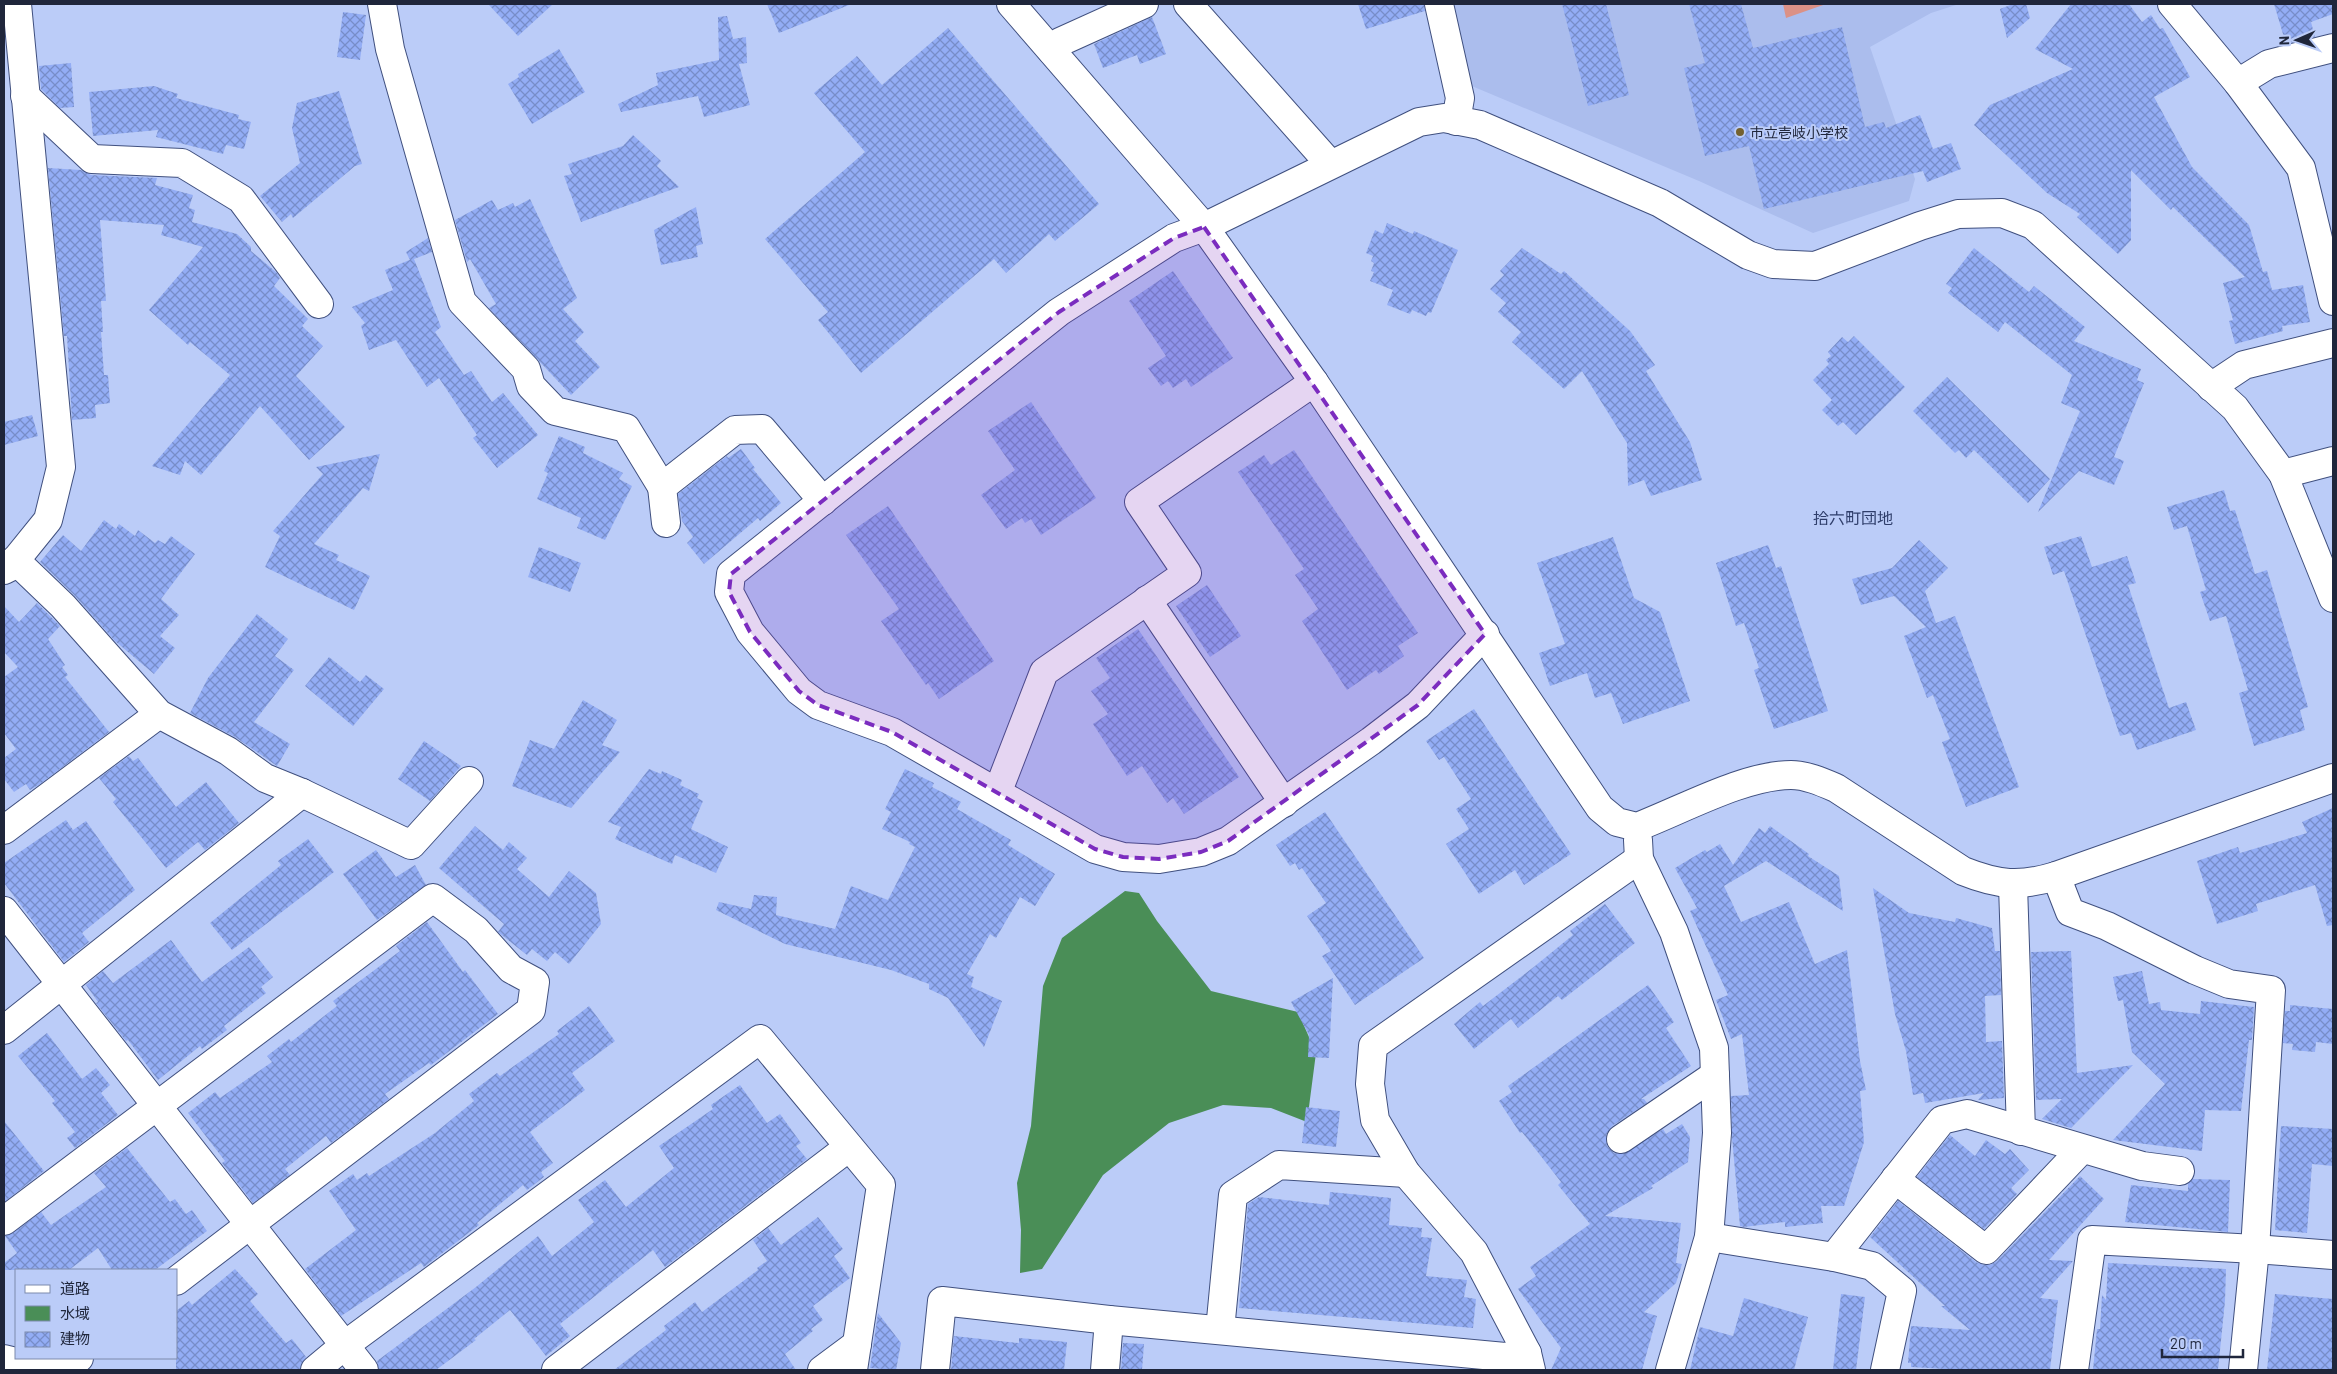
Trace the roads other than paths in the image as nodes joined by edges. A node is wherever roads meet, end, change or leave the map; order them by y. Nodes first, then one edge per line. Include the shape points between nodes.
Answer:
1 (17, 4) edge
2 (382, 4) edge
3 (1011, 4) edge
4 (1144, 4) edge
5 (1188, 4) edge
6 (1439, 4) edge
7 (2172, 4) edge
8 (2333, 48) edge
9 (1052, 51) junction
10 (2238, 83) junction
11 (25, 96) junction
12 (1456, 120) junction
13 (1330, 164) junction
14 (1204, 227) junction
15 (2333, 301) edge
16 (319, 304) dead end
17 (2333, 343) edge
18 (1314, 382) junction
19 (2211, 387) junction
20 (2333, 461) edge
21 (2283, 474) junction
22 (662, 487) junction
23 (823, 501) junction
24 (666, 523) dead end
25 (9, 565) edge
26 (2333, 598) edge
27 (1147, 600) junction
28 (1485, 634) junction
29 (159, 714) junction
30 (2333, 778) edge
31 (468, 782) dead end
32 (998, 792) junction
33 (302, 793) junction
34 (1284, 803) junction
35 (1637, 827) junction
36 (4, 830) edge
37 (1639, 859) junction
38 (2056, 876) junction
39 (2013, 885) junction
40 (4, 911) edge
41 (63, 984) junction
42 (4, 1030) edge
43 (1715, 1074) junction
44 (157, 1104) junction
45 (2021, 1131) junction
46 (1621, 1139) dead end
47 (849, 1147) junction
48 (2082, 1149) junction
49 (2180, 1171) dead end
50 (1406, 1173) junction
51 (1896, 1179) junction
52 (4, 1221) edge
53 (250, 1223) junction
54 (1709, 1237) junction
55 (2255, 1249) junction
56 (1834, 1256) junction
57 (2333, 1256) edge
58 (178, 1279) edge
59 (1109, 1320) junction
60 (1220, 1330) junction
61 (345, 1345) junction
62 (855, 1357) edge
63 (4, 1359) edge
64 (78, 1359) edge
65 (1529, 1362) edge
66 (49, 1370) edge
67 (63, 1370) edge
68 (315, 1370) edge
69 (364, 1370) edge
70 (556, 1370) edge
71 (822, 1370) edge
72 (935, 1370) edge
73 (1105, 1370) edge
74 (1670, 1370) edge
75 (1885, 1370) edge
76 (2074, 1370) edge
77 (2243, 1370) edge

1 - 11 street
2 - 22 street via 390,49 462,302 526,369 531,386 555,411 626,428
3 - 9 street
4 - 9 street via 1060,42
5 - 13 street
6 - 12 street via 1460,98
7 - 10 street
8 - 10 street via 2269,64
9 - 14 street
10 - 15 street via 2301,168
11 - 16 street via 92,159 182,163 241,199
11 - 25 street via 61,467 48,520
12 - 13 street via 1444,118 1419,122
12 - 19 street via 1480,125 1660,203 1748,255 1773,264 1816,266 1958,214 2002,213 2033,225
13 - 14 street
14 - 18 street
14 - 23 street via 1174,238 1059,312
17 - 19 street via 2244,365
18 - 27 street via 1139,502 1187,573
18 - 28 street
19 - 21 street via 2235,408
20 - 21 street
21 - 26 street
22 - 23 street via 735,430 762,429
22 - 24 street
23 - 32 street via 731,574 729,592 750,632 799,691 818,705 892,732
25 - 29 street via 63,606
27 - 32 street via 1044,672
27 - 34 street
28 - 34 street via 1418,705
28 - 35 street via 1600,808 1617,822
29 - 33 street via 228,751 265,778
29 - 36 street
30 - 38 street
31 - 33 street via 411,845
32 - 34 street via 1095,849 1123,857 1159,859 1201,852 1228,841
33 - 41 street
35 - 37 street
35 - 39 street via 1758,779 1792,775 1836,788 1963,871 1985,880
37 - 43 street via 1674,932 1714,1048
37 - 50 street via 1373,1046 1370,1084 1375,1120
38 - 39 street
38 - 55 street via 2070,912 2230,984 2271,990
39 - 45 street
40 - 41 street
41 - 42 street
41 - 44 street
43 - 46 street
43 - 54 street via 1717,1132
44 - 52 street
44 - 53 street
44 - 53 street via 433,898 476,930 511,969 534,982 530,1010
45 - 48 street
45 - 51 street via 1967,1114 1942,1120
47 - 61 street via 760,1039
47 - 62 street via 881,1185
47 - 70 street
48 - 49 street via 2142,1166
48 - 51 street via 1986,1250
50 - 60 street via 1279,1165 1233,1195
50 - 65 street via 1474,1252
51 - 56 street
53 - 58 street
53 - 61 street
54 - 56 street
54 - 74 street
55 - 57 street
55 - 76 street via 2092,1240
55 - 77 street
56 - 75 street via 1872,1266 1902,1291
59 - 60 street
59 - 72 street via 942,1301
59 - 73 street
60 - 65 street via 1505,1357
61 - 68 street
61 - 69 street
62 - 71 street
63 - 66 street
64 - 67 street

